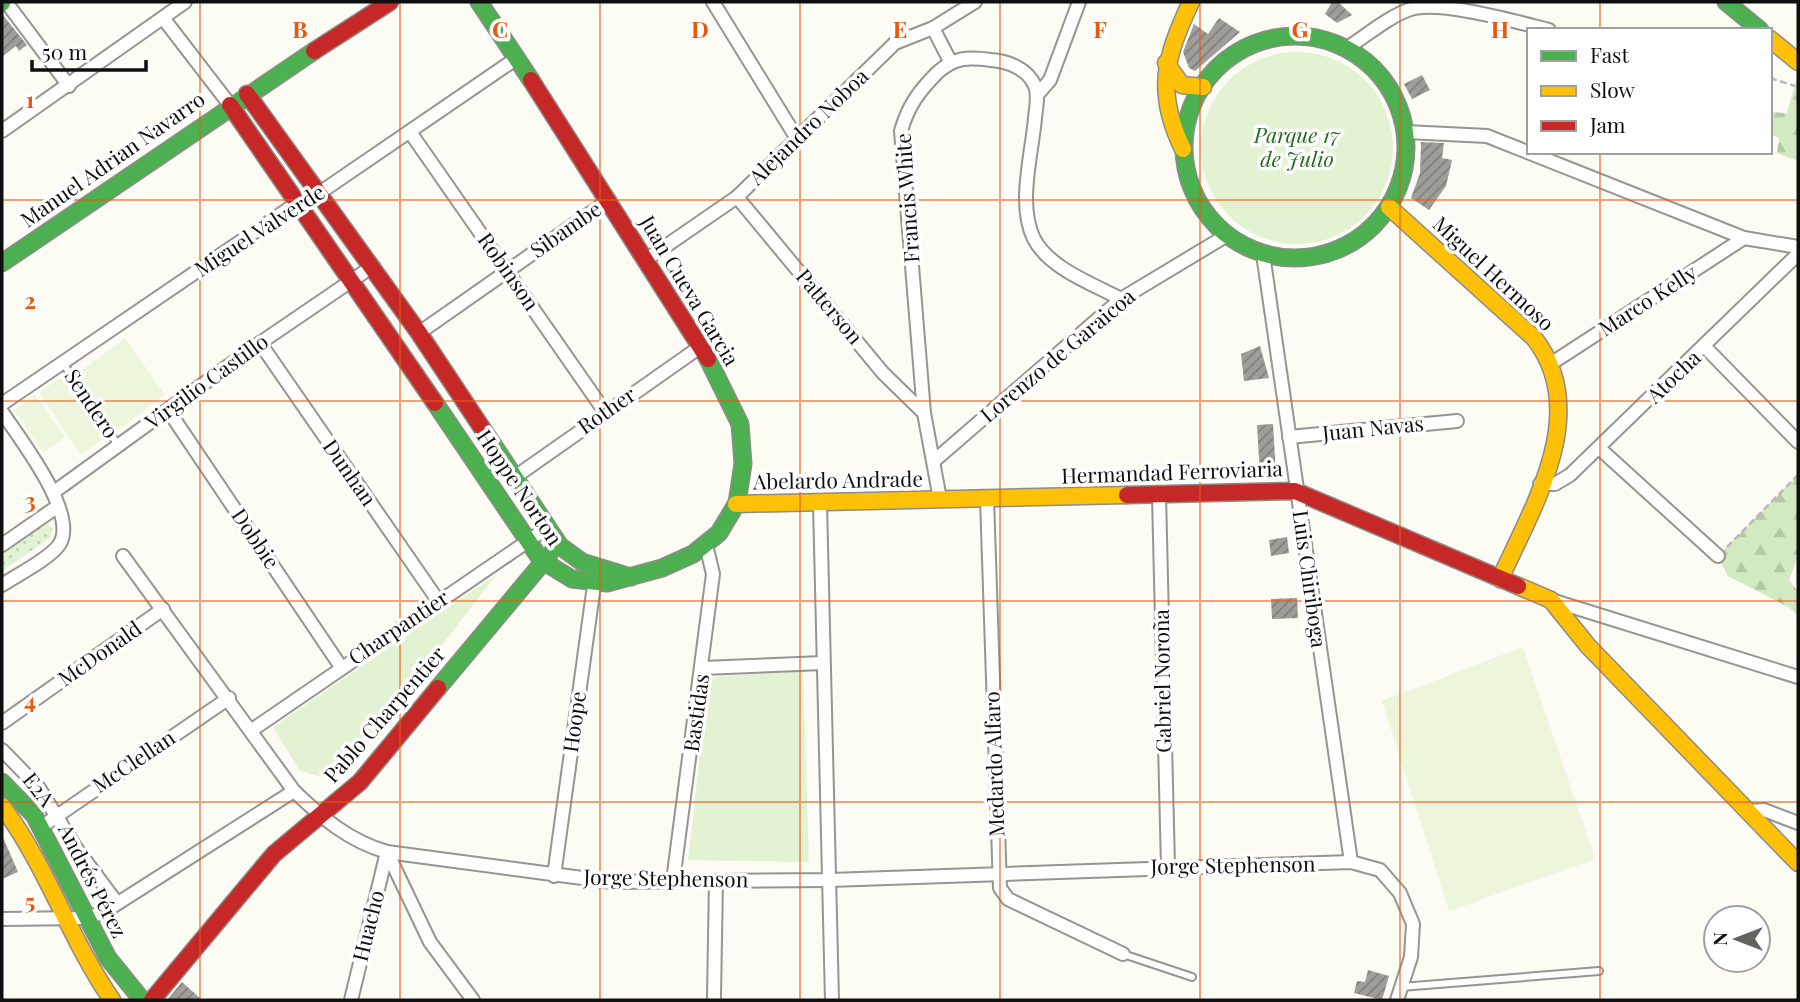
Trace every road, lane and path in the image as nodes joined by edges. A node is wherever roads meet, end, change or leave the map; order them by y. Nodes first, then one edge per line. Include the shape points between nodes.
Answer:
1 (3, 2) edge
2 (185, 2) edge
3 (390, 2) edge
4 (479, 2) edge
5 (713, 2) edge
6 (975, 2) edge
7 (1079, 2) edge
8 (1191, 2) edge
9 (1726, 2) edge
10 (163, 18) junction
11 (933, 28) junction
12 (1540, 28) edge
13 (1758, 28) edge
14 (1772, 41) edge
15 (1347, 48) junction
16 (517, 58) junction
17 (950, 61) junction
18 (1798, 62) edge
19 (1166, 63) junction
20 (1772, 79) edge
21 (69, 86) junction
22 (1796, 86) dead end
23 (1203, 87) junction
24 (247, 94) junction
25 (1037, 95) junction
26 (230, 105) junction
27 (2, 131) edge
28 (410, 132) junction
29 (1406, 132) junction
30 (796, 137) junction
31 (1182, 149) junction
32 (1527, 152) edge
33 (1532, 154) edge
34 (318, 194) junction
35 (737, 197) junction
36 (610, 200) junction
37 (300, 201) junction
38 (1389, 207) junction
39 (1224, 237) junction
40 (1744, 238) junction
41 (1798, 247) edge
42 (1263, 254) junction
43 (1798, 254) edge
44 (647, 259) junction
45 (2, 263) edge
46 (373, 266) junction
47 (508, 271) junction
48 (354, 280) junction
49 (1121, 299) junction
50 (419, 333) junction
51 (260, 343) junction
52 (700, 346) junction
53 (1705, 347) junction
54 (62, 363) junction
55 (1552, 363) junction
56 (2, 404) edge
57 (168, 410) junction
58 (2, 412) edge
59 (605, 412) junction
60 (924, 414) junction
61 (1457, 421) dead end
62 (1289, 438) junction
63 (1798, 442) edge
64 (119, 446) junction
65 (1599, 448) junction
66 (934, 461) junction
67 (1798, 475) edge
68 (515, 477) junction
69 (1541, 484) junction
70 (1296, 491) junction
71 (54, 492) junction
72 (1159, 496) junction
73 (940, 499) junction
74 (987, 499) junction
75 (820, 504) junction
76 (736, 505) junction
77 (58, 506) junction
78 (547, 528) junction
79 (528, 540) junction
80 (2, 545) edge
81 (706, 545) junction
82 (560, 546) junction
83 (123, 555) dead end
84 (1718, 556) joint
85 (541, 560) junction
86 (595, 576) junction
87 (631, 577) joint
88 (1500, 579) junction
89 (2, 585) edge
90 (1551, 600) junction
91 (439, 602) junction
92 (163, 609) junction
93 (823, 663) junction
94 (341, 667) junction
95 (703, 668) junction
96 (1798, 677) edge
97 (229, 698) junction
98 (2, 723) edge
99 (251, 730) junction
100 (2, 750) edge
101 (2, 782) edge
102 (294, 791) junction
103 (2, 806) edge
104 (1749, 811) junction
105 (57, 814) junction
106 (321, 817) junction
107 (1798, 823) edge
108 (41, 827) junction
109 (387, 852) junction
110 (1351, 862) junction
111 (1798, 863) edge
112 (1168, 867) junction
113 (998, 874) junction
114 (554, 876) junction
115 (830, 880) junction
116 (673, 881) junction
117 (716, 881) junction
118 (117, 903) junction
119 (64, 918) junction
120 (87, 918) junction
121 (2, 919) edge
122 (1123, 954) joint
123 (1599, 971) dead end
124 (1192, 976) dead end
125 (1399, 994) edge
126 (714, 997) dead end
127 (112, 1000) edge
128 (142, 1000) edge
129 (152, 1000) edge
130 (351, 1000) edge
131 (473, 1000) edge
132 (832, 1000) edge

1 - 21 street
2 - 10 street
3 - 24 street, Manuel Adrian Navarro
4 - 16 street, Juan Cueva Garcia
5 - 30 street
6 - 11 street, Alejandro Noboa
7 - 25 street via 1051,80
8 - 19 street via 1172,39
9 - 13 street
10 - 21 street
10 - 26 street, Hoppe Norton
11 - 17 street
11 - 30 street, Alejandro Noboa via 895,43
12 - 15 street via 1422,7 1409,9
14 - 18 street
15 - 23 street via 1314,37 1280,36 1248,46 1219,65
15 - 29 street via 1372,66 1391,91
16 - 28 street, Miguel Valverde
16 - 36 street, Juan Cueva Garcia
17 - 25 street via 986,59 1017,66 1029,77
17 - 60 street, Francis White via 907,108 901,131
19 - 23 street via 1182,85
19 - 31 street via 1166,115
20 - 22 path
21 - 27 street
23 - 31 street via 1187,120
24 - 26 street, Manuel Adrian Navarro
24 - 34 street, Hoppe Norton
25 - 49 street via 1027,208 1033,236 1040,250 1054,261
26 - 37 street, Hoppe Norton
26 - 45 street, Manuel Adrian Navarro
28 - 34 street, Miguel Valverde
28 - 47 street, Robinson
29 - 32 street via 1487,136
29 - 38 street via 1401,180
30 - 35 street, Alejandro Noboa
31 - 39 street via 1196,198
33 - 40 street
34 - 37 street, Miguel Valverde
34 - 46 street, Hoppe Norton
35 - 44 street, Alejandro Noboa
35 - 60 street, Patterson via 883,373
36 - 44 street, Juan Cueva Garcia
36 - 47 street, Sibambe
37 - 48 street, Hoppe Norton
37 - 54 street, Miguel Valverde
38 - 42 street via 1356,241 1311,258
38 - 55 street, Miguel Hermoso via 1534,338
39 - 42 street
39 - 49 street, Lorenzo de Garaicoa
40 - 41 street
40 - 55 street, Marco Kelly
42 - 62 street, Luis Chiriboga
43 - 53 street, Atocha
44 - 52 street, Juan Cueva Garcia
46 - 48 street, Virgilio Castillo
46 - 50 street, Hoppe Norton
47 - 50 street, Sibambe
47 - 59 street, Robinson
48 - 51 street, Virgilio Castillo
48 - 79 street, Hoppe Norton
49 - 66 street, Lorenzo de Garaicoa
50 - 68 street, Hoppe Norton
51 - 57 street, Virgilio Castillo
51 - 91 street, Dunhan
52 - 59 street, Rother
52 - 76 street, Juan Cueva Garcia via 740,421 744,469
53 - 63 street
53 - 65 street, Atocha
54 - 56 street, Miguel Valverde
54 - 64 lane, Sendero
55 - 69 street, Miguel Hermoso via 1559,420
57 - 64 street, Virgilio Castillo
57 - 94 street, Dobbie
58 - 71 street
59 - 68 street, Rother
60 - 66 street, Francis White
61 - 62 street, Juan Navas
62 - 70 street, Luis Chiriboga
64 - 71 street, Virgilio Castillo
65 - 69 street, Atocha via 1570,475 1555,484
65 - 84 street
66 - 73 street, Francis White
67 - 84 path
68 - 78 street, Hoppe Norton
69 - 88 street, Miguel Hermoso
70 - 72 street, Hermandad Ferroviaria
70 - 88 street, Hermandad Ferroviaria
70 - 110 street, Luis Chiriboga
71 - 77 street
72 - 74 street, Hermandad Ferroviaria
72 - 112 street, Gabriel Noroña
73 - 74 street, Hermandad Ferroviaria
73 - 75 street, Abelardo Andrade
74 - 113 street, Medardo Alfaro
75 - 76 street, Abelardo Andrade
75 - 93 street
76 - 81 street, Juan Cueva Garcia
77 - 80 street
77 - 89 street via 64,529 58,547
78 - 79 street, Charpantier
78 - 82 street, Hoppe Norton
79 - 85 street, Hoppe Norton
79 - 91 street, Charpantier
81 - 87 street, Juan Cueva Garcia via 684,561
81 - 95 street, Bastidas via 713,574
82 - 85 street, Pablo Charpentier
82 - 86 street, Hoppe Norton
83 - 92 street, Jorge Stephenson
85 - 86 street, Hoppe Norton via 570,579
85 - 106 street, Pablo Charpentier via 360,782
86 - 87 street, Hoppe Norton
86 - 114 street, Hoope
88 - 90 street, Hermandad Ferroviaria
90 - 96 street, Hermandad Ferroviaria
90 - 104 street, Hermandad Ferroviaria via 1588,646
91 - 94 street, Charpantier
92 - 97 street, Jorge Stephenson
92 - 98 street, McDonald
93 - 95 street
93 - 115 street
94 - 99 street, Charpantier
95 - 116 street, Bastidas
97 - 99 street, Jorge Stephenson
97 - 105 street, McClellan
99 - 102 street, Jorge Stephenson
100 - 105 street, E2A
101 - 108 street, Andrés Pérez
102 - 106 street, Jorge Stephenson
102 - 118 street
103 - 119 street, Andrés Pérez via 34,856
104 - 107 street via 1764,810
104 - 111 street, Hermandad Ferroviaria
105 - 108 street, McClellan
105 - 118 street, E2A
106 - 109 street, Jorge Stephenson via 361,844
106 - 129 street, Pablo Charpentier via 274,855
108 - 120 street, Andrés Pérez
109 - 114 street, Jorge Stephenson
109 - 130 street, Huacho
109 - 131 street via 430,942
110 - 112 street, Jorge Stephenson
110 - 125 street via 1380,870 1400,893 1413,924 1411,957
112 - 113 street, Jorge Stephenson
113 - 115 street, Jorge Stephenson
113 - 122 street, Medardo Alfaro via 1008,899
114 - 116 street, Jorge Stephenson via 612,882
115 - 117 street, Jorge Stephenson
115 - 132 street
116 - 117 street, Jorge Stephenson
117 - 126 street
118 - 120 street
119 - 120 street
119 - 121 street
119 - 127 street, Andrés Pérez
120 - 128 street, Andrés Pérez via 109,960
122 - 124 lane
123 - 125 lane

